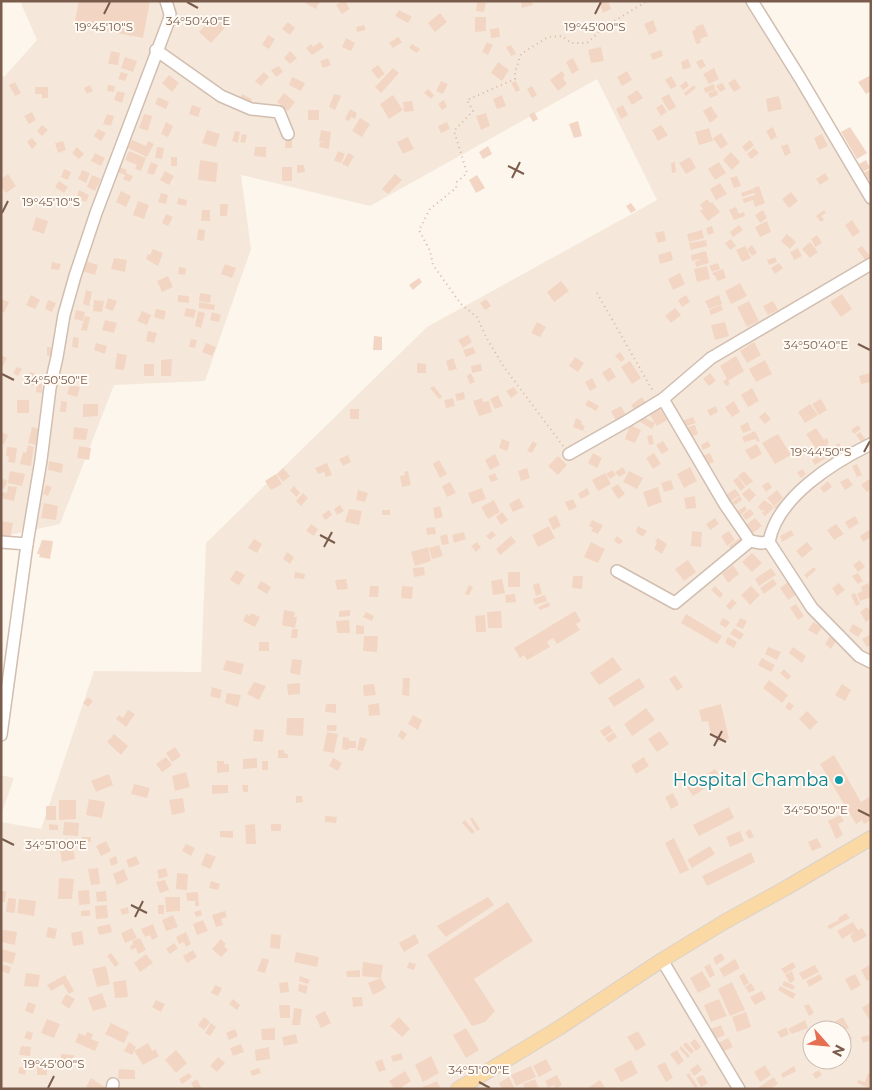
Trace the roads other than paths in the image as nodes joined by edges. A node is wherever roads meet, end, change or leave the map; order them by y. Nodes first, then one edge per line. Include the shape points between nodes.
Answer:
1 (166, 1) edge
2 (752, 1) edge
3 (156, 50) junction
4 (288, 134) dead end
5 (871, 198) edge
6 (871, 264) edge
7 (663, 399) junction
8 (871, 444) edge
9 (569, 454) road end
10 (750, 541) junction
11 (1, 542) edge
12 (770, 542) junction
13 (27, 544) junction
14 (617, 571) dead end
15 (871, 662) edge
16 (1, 735) edge
17 (871, 838) edge
18 (662, 960) junction
19 (458, 1089) edge
20 (739, 1089) edge

1 - 3 street via 169,20
2 - 5 street
3 - 4 street via 221,96 251,109 279,112
3 - 13 street via 74,276 50,388
6 - 7 street via 711,358
7 - 9 street
7 - 10 street
8 - 12 street via 806,484 780,515
10 - 12 street
10 - 14 street via 675,603
11 - 13 street
12 - 15 street via 812,608 859,656
13 - 16 street
17 - 18 main road
18 - 19 main road
18 - 20 street

